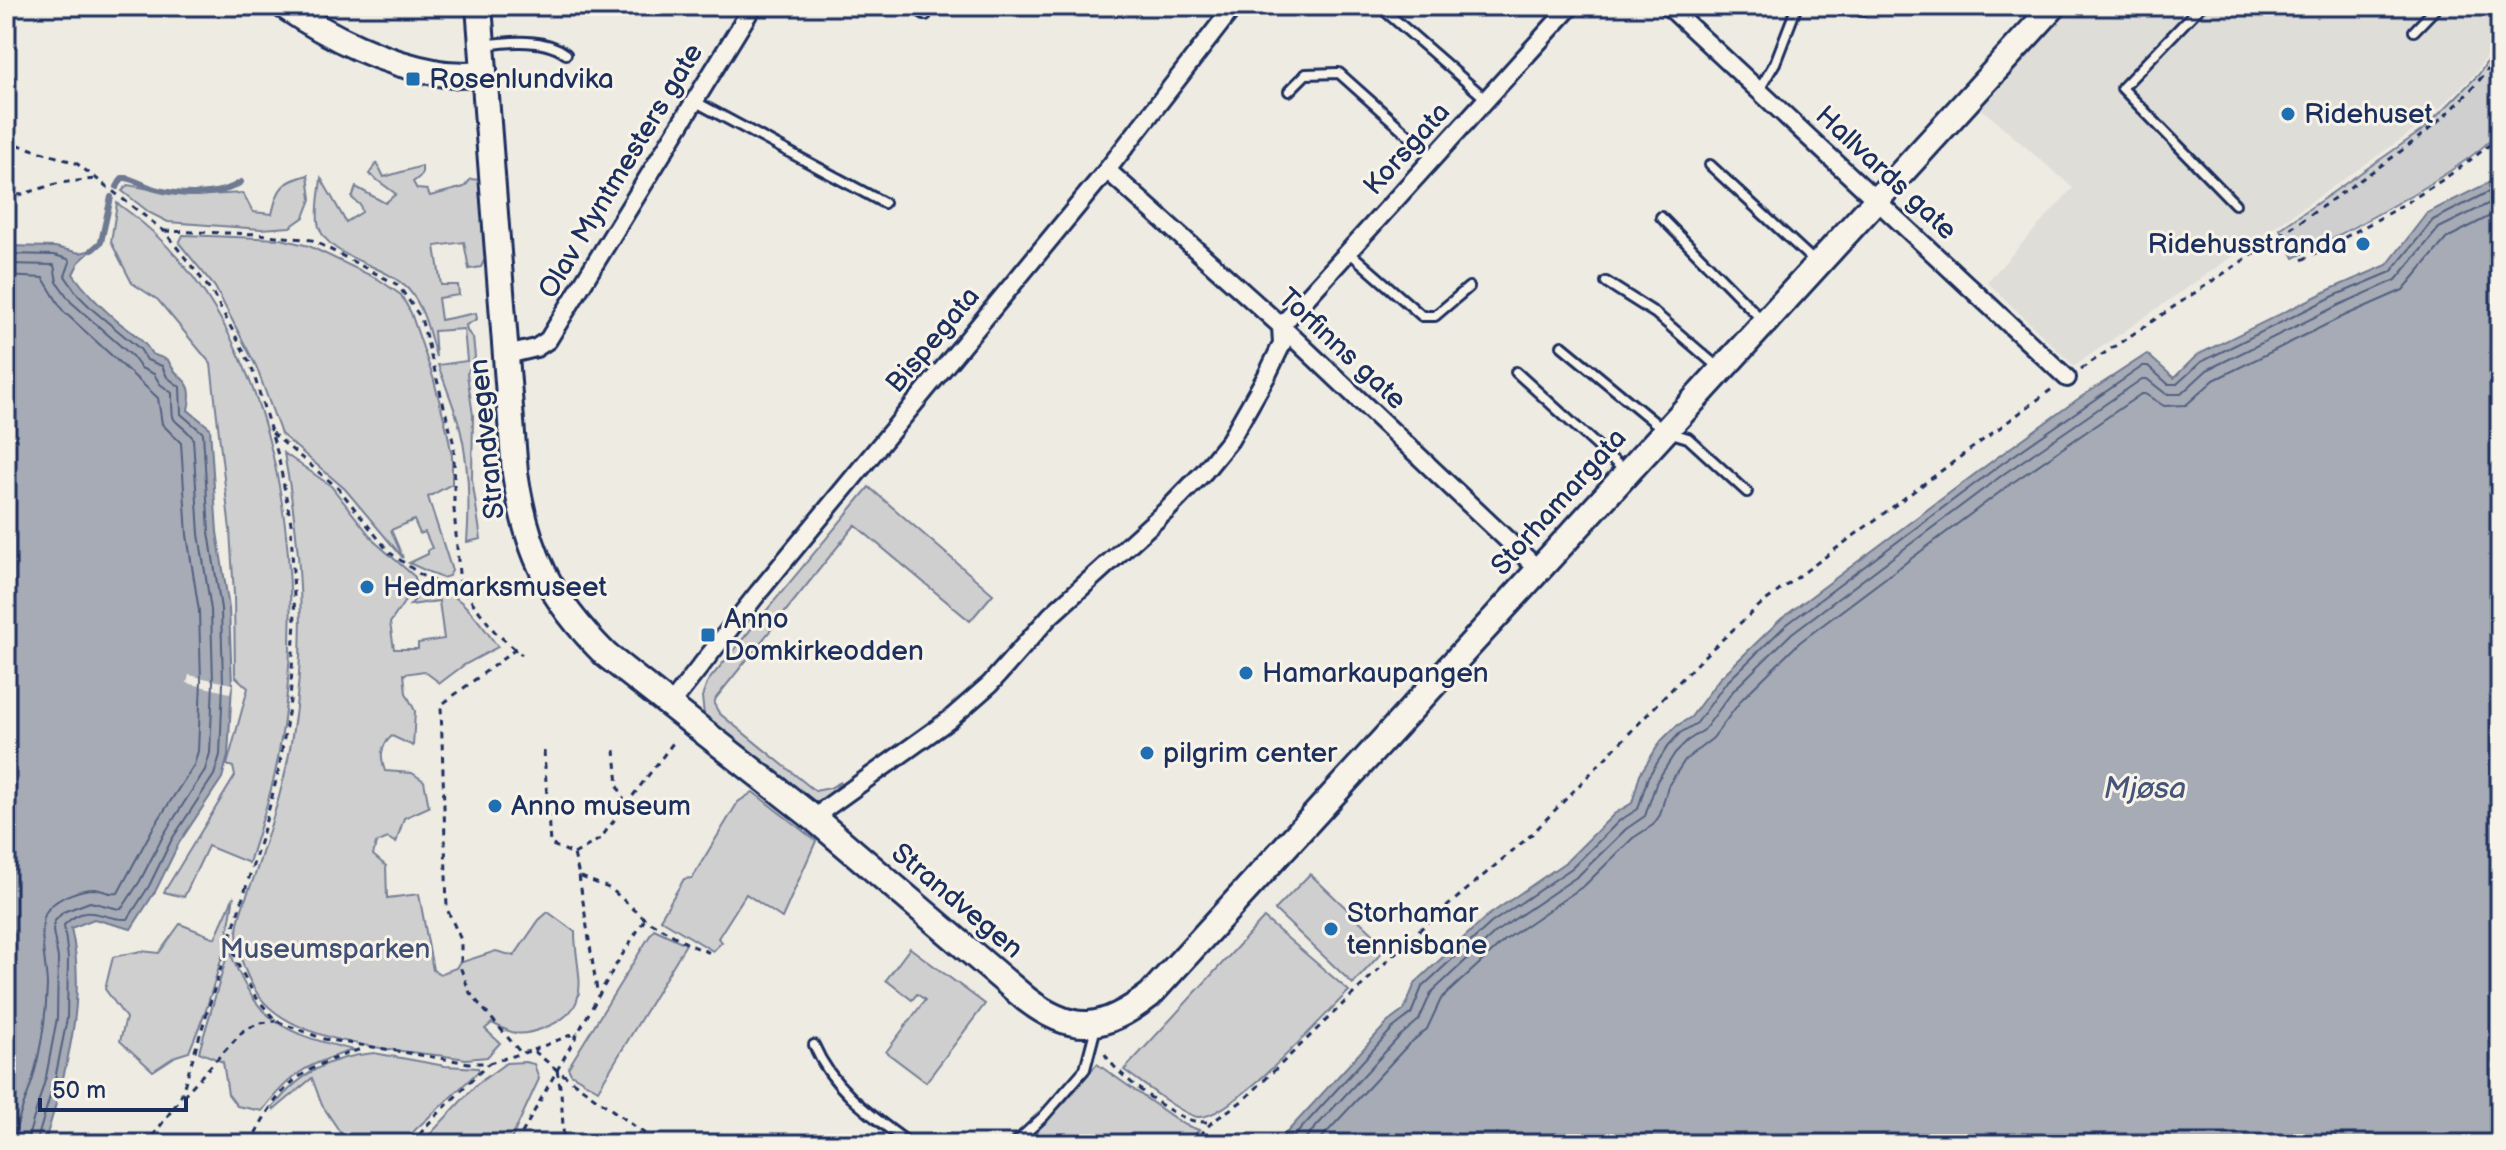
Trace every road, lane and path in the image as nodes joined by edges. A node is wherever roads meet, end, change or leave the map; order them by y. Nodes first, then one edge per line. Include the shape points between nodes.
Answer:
1 (479, 6) edge
2 (753, 6) edge
3 (912, 6) edge
4 (1234, 6) edge
5 (1571, 6) edge
6 (1668, 6) edge
7 (1797, 6) edge
8 (2054, 6) edge
9 (2201, 6) edge
10 (2438, 6) edge
11 (295, 9) edge
12 (1385, 11) dead end
13 (926, 15) dead end
14 (2414, 31) dead end
15 (481, 45) junction
16 (2500, 52) edge
17 (566, 54) dead end
18 (483, 75) junction
19 (1759, 90) junction
20 (1289, 91) dead end
21 (694, 100) junction
22 (1486, 100) junction
23 (2500, 136) edge
24 (6, 141) edge
25 (1434, 158) junction
26 (1710, 165) dead end
27 (1107, 170) junction
28 (97, 179) junction
29 (6, 199) edge
30 (1877, 200) junction
31 (884, 203) dead end
32 (2235, 204) dead end
33 (1661, 217) dead end
34 (164, 231) junction
35 (1348, 252) junction
36 (2302, 260) dead end
37 (1817, 265) junction
38 (1606, 282) dead end
39 (1469, 287) dead end
40 (1765, 322) junction
41 (1281, 326) junction
42 (1562, 346) dead end
43 (516, 354) junction
44 (1721, 370) junction
45 (1516, 372) dead end
46 (2067, 378) junction
47 (1665, 431) junction
48 (272, 433) junction
49 (1626, 473) junction
50 (1747, 492) dead end
51 (1538, 569) junction
52 (460, 586) junction
53 (516, 649) junction
54 (522, 655) dead end
55 (670, 705) junction
56 (690, 721) junction
57 (615, 750) dead end
58 (544, 751) dead end
59 (626, 806) junction
60 (816, 820) junction
61 (574, 854) junction
62 (579, 876) junction
63 (645, 919) junction
64 (230, 940) junction
65 (713, 954) dead end
66 (598, 997) junction
67 (276, 1021) junction
68 (1097, 1025) junction
69 (579, 1031) junction
70 (814, 1045) dead end
71 (366, 1048) junction
72 (533, 1050) junction
73 (521, 1054) junction
74 (489, 1063) junction
75 (557, 1070) junction
76 (180, 1099) junction
77 (1212, 1122) junction
78 (147, 1144) edge
79 (250, 1144) edge
80 (412, 1144) edge
81 (516, 1144) edge
82 (564, 1144) edge
83 (659, 1144) edge
84 (910, 1144) edge
85 (1014, 1144) edge
86 (1192, 1144) edge

1 - 15 main road, Strandvegen
2 - 21 street, Olav Myntmesters gate
3 - 13 lane
4 - 27 street, Bispegata
5 - 22 street, Korsgata
6 - 19 street, Hallvards gate
7 - 19 lane
8 - 30 main road, Storhamargata
9 - 32 lane via 2122,88
10 - 14 lane
11 - 18 main road via 356,45 415,68
12 - 22 lane
15 - 17 lane via 533,43
15 - 18 main road, Strandvegen
16 - 46 path via 2481,81 2429,131
18 - 43 main road, Strandvegen
19 - 30 street, Hallvards gate
20 - 25 lane via 1306,74 1339,73
21 - 31 lane
21 - 43 street, Olav Myntmesters gate via 548,340
22 - 25 street, Korsgata
23 - 36 path via 2410,202
24 - 28 path via 76,163
25 - 35 street, Korsgata
26 - 37 lane
27 - 41 street, Torfinns gate
27 - 55 street, Bispegata
28 - 29 path via 59,183
28 - 34 path
30 - 37 main road, Storhamargata
30 - 46 street, Hallvards gate
33 - 40 lane
34 - 48 path via 219,304 251,365
34 - 52 path via 312,240 398,285 421,318 454,445
35 - 39 lane via 1422,316 1435,316
35 - 41 street, Korsgata
37 - 40 main road, Storhamargata
38 - 44 lane via 1655,313
40 - 44 main road, Storhamargata
41 - 51 street, Torfinns gate
41 - 60 street via 1282,344 1249,408 1204,472 1050,616 990,684
42 - 47 lane
43 - 55 main road, Strandvegen via 520,508 539,564 578,627
44 - 47 main road, Storhamargata
45 - 49 lane
46 - 77 path via 1760,605 1531,835 1417,932 1245,1099
47 - 49 main road, Storhamargata
47 - 50 lane via 1688,438
48 - 52 path via 339,489 389,552 428,580
48 - 64 path via 291,523 295,622 290,701 273,796
49 - 51 main road, Storhamargata
51 - 68 main road, Storhamargata via 1150,995
52 - 53 path via 495,632
53 - 54 path
53 - 73 path via 441,705 447,909 461,940 461,969 470,993
55 - 56 main road, Strandvegen
56 - 59 path
56 - 60 main road, Strandvegen
57 - 59 path
58 - 61 path via 550,844
59 - 61 path via 600,839
60 - 68 main road, Strandvegen via 1041,1010 1058,1019
61 - 62 path
62 - 63 path via 619,893
62 - 66 path
63 - 65 path
63 - 66 path
64 - 67 path via 255,996
64 - 76 path
66 - 69 path
67 - 71 path
67 - 76 path via 244,1030
68 - 77 path via 1113,1066 1174,1113
68 - 85 lane via 1085,1069
69 - 72 path
69 - 75 path
70 - 84 lane via 850,1099
71 - 74 path
71 - 79 path via 303,1072 269,1106
72 - 73 path
72 - 75 path
73 - 74 path
74 - 80 path
75 - 81 path
75 - 82 path
75 - 83 path
76 - 78 path
77 - 86 path

